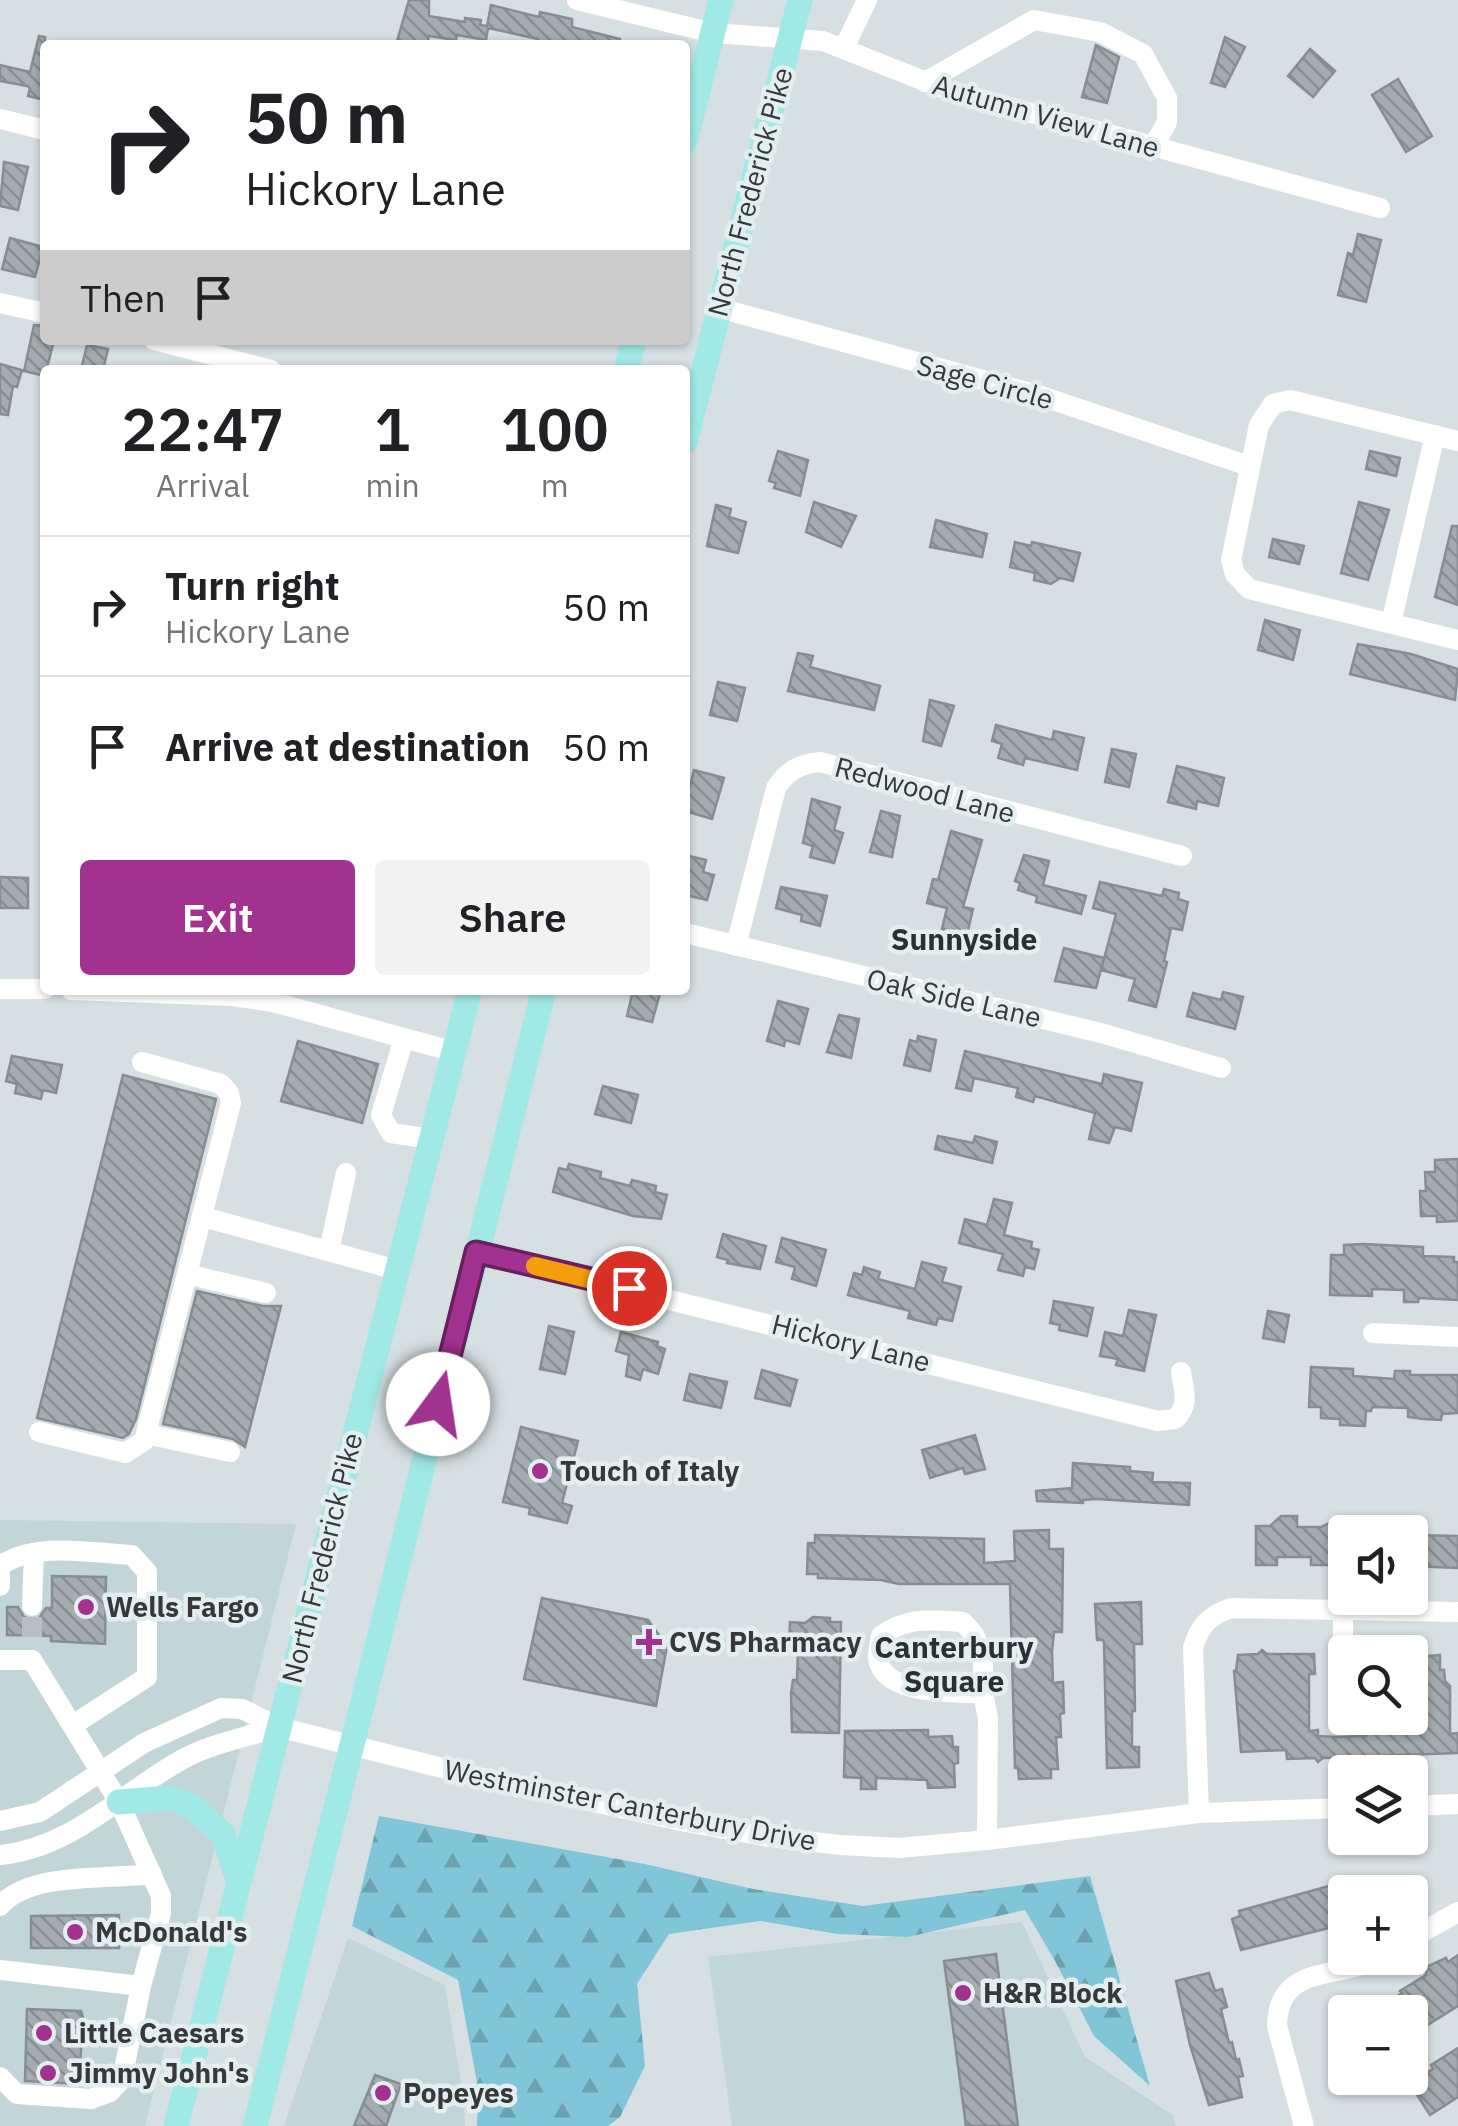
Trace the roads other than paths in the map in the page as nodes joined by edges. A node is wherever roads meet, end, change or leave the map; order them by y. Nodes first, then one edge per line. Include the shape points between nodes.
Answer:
1 (577, 0) edge
2 (722, 0) edge
3 (800, 0) edge
4 (867, 0) edge
5 (712, 33) junction
6 (790, 38) junction
7 (844, 48) junction
8 (926, 82) junction
9 (0, 120) edge
10 (690, 122) edge
11 (40, 129) edge
12 (1153, 147) junction
13 (1380, 208) dead end
14 (0, 303) edge
15 (719, 308) junction
16 (40, 312) edge
17 (174, 345) edge
18 (252, 365) edge
19 (690, 422) edge
20 (1435, 435) junction
21 (1458, 440) edge
22 (1249, 466) junction
23 (1391, 624) junction
24 (1458, 640) edge
25 (1182, 856) dead end
26 (690, 934) edge
27 (736, 946) junction
28 (0, 989) edge
29 (40, 990) edge
30 (206, 995) edge
31 (469, 995) edge
32 (543, 995) edge
33 (404, 1038) junction
34 (454, 1052) junction
35 (142, 1062) dead end
36 (1222, 1068) dead end
37 (432, 1139) junction
38 (346, 1173) dead end
39 (203, 1217) junction
40 (329, 1251) junction
41 (476, 1252) junction
42 (189, 1270) junction
43 (397, 1270) junction
44 (266, 1293) dead end
45 (1373, 1334) dead end
46 (1458, 1337) edge
47 (1181, 1372) dead end
48 (39, 1432) dead end
49 (146, 1434) junction
50 (230, 1452) dead end
51 (34, 1552) junction
52 (0, 1586) edge
53 (32, 1606) tunnel mouth
54 (1328, 1610) edge
55 (1428, 1611) edge
56 (1458, 1612) edge
57 (32, 1637) tunnel mouth
58 (0, 1660) edge
59 (32, 1660) junction
60 (983, 1694) junction
61 (72, 1726) junction
62 (278, 1727) junction
63 (350, 1747) junction
64 (101, 1771) junction
65 (120, 1802) junction
66 (1458, 1804) edge
67 (1428, 1805) edge
68 (1328, 1809) edge
69 (1199, 1813) junction
70 (0, 1821) edge
71 (987, 1840) junction
72 (0, 1856) edge
73 (152, 1874) junction
74 (238, 1884) junction
75 (0, 1906) edge
76 (1458, 1912) edge
77 (1428, 1928) edge
78 (0, 1970) edge
79 (1328, 1972) edge
80 (141, 1986) junction
81 (0, 2077) edge
82 (176, 2126) edge
83 (254, 2126) edge
84 (1304, 2126) edge

1 - 5 street, Autumn View Lane
2 - 5 main road
3 - 6 main road, North Frederick Pike
4 - 7 street
5 - 6 street, Autumn View Lane
5 - 10 main road
6 - 7 street, Autumn View Lane
6 - 15 main road, North Frederick Pike
7 - 8 street, Autumn View Lane
8 - 12 street, Autumn View Lane
8 - 12 street via 1034,20 1100,32 1142,54 1167,98 1167,122
9 - 11 street
12 - 13 street, Autumn View Lane
14 - 16 street
15 - 19 main road, North Frederick Pike
15 - 22 street, Sage Circle via 1038,394
17 - 18 street
20 - 21 street
20 - 22 street via 1290,400 1272,404 1258,425
20 - 23 street
22 - 23 street via 1232,546 1235,574 1250,589
23 - 24 street
25 - 27 street, Redwood Lane via 805,763 776,788
26 - 27 street, Oak Side Lane
27 - 36 street, Oak Side Lane
28 - 29 street
30 - 33 street via 273,1002
31 - 34 main road, North Frederick Pike
32 - 41 main road
33 - 34 street
33 - 37 street via 380,1115 391,1133
34 - 37 main road, North Frederick Pike
35 - 39 street via 221,1084 229,1093
37 - 43 main road, North Frederick Pike
38 - 40 street
39 - 40 street
39 - 42 street
40 - 43 street
41 - 47 street, Hickory Lane via 1158,1421 1175,1420 1184,1411
41 - 63 main road
42 - 44 street
42 - 49 street
43 - 62 main road, North Frederick Pike
45 - 46 street
48 - 49 street via 125,1453
49 - 50 street
51 - 52 street via 0,1566
51 - 53 street
51 - 61 street via 132,1555 147,1572 147,1677
54 - 69 street via 1231,1608 1206,1620 1196,1634
55 - 56 street
57 - 59 street
58 - 59 street
59 - 61 street
60 - 60 street via 983,1656 963,1622 920,1619 896,1624 881,1636 878,1658 885,1677 903,1686
60 - 71 street
61 - 64 street
62 - 63 street, Westminster Canterbury Drive
62 - 64 street, Westminster Canterbury Drive via 242,1709 221,1708
62 - 65 street via 177,1762
62 - 74 main road, North Frederick Pike
63 - 71 street, Westminster Canterbury Drive via 763,1836 899,1848
63 - 83 main road
64 - 65 street
64 - 70 street, Westminster Canterbury Drive via 40,1812
65 - 72 street via 53,1842
65 - 73 street
65 - 74 main road via 168,1798 190,1805 223,1834
66 - 67 street
68 - 69 street, Westminster Canterbury Drive
69 - 71 street, Westminster Canterbury Drive
73 - 75 street via 42,1883
73 - 80 street via 161,1913
74 - 82 main road, North Frederick Pike
76 - 77 street
78 - 80 street
79 - 84 street via 1300,1980 1277,2012
80 - 81 street via 122,2078 110,2092 91,2099 31,2096 17,2094

